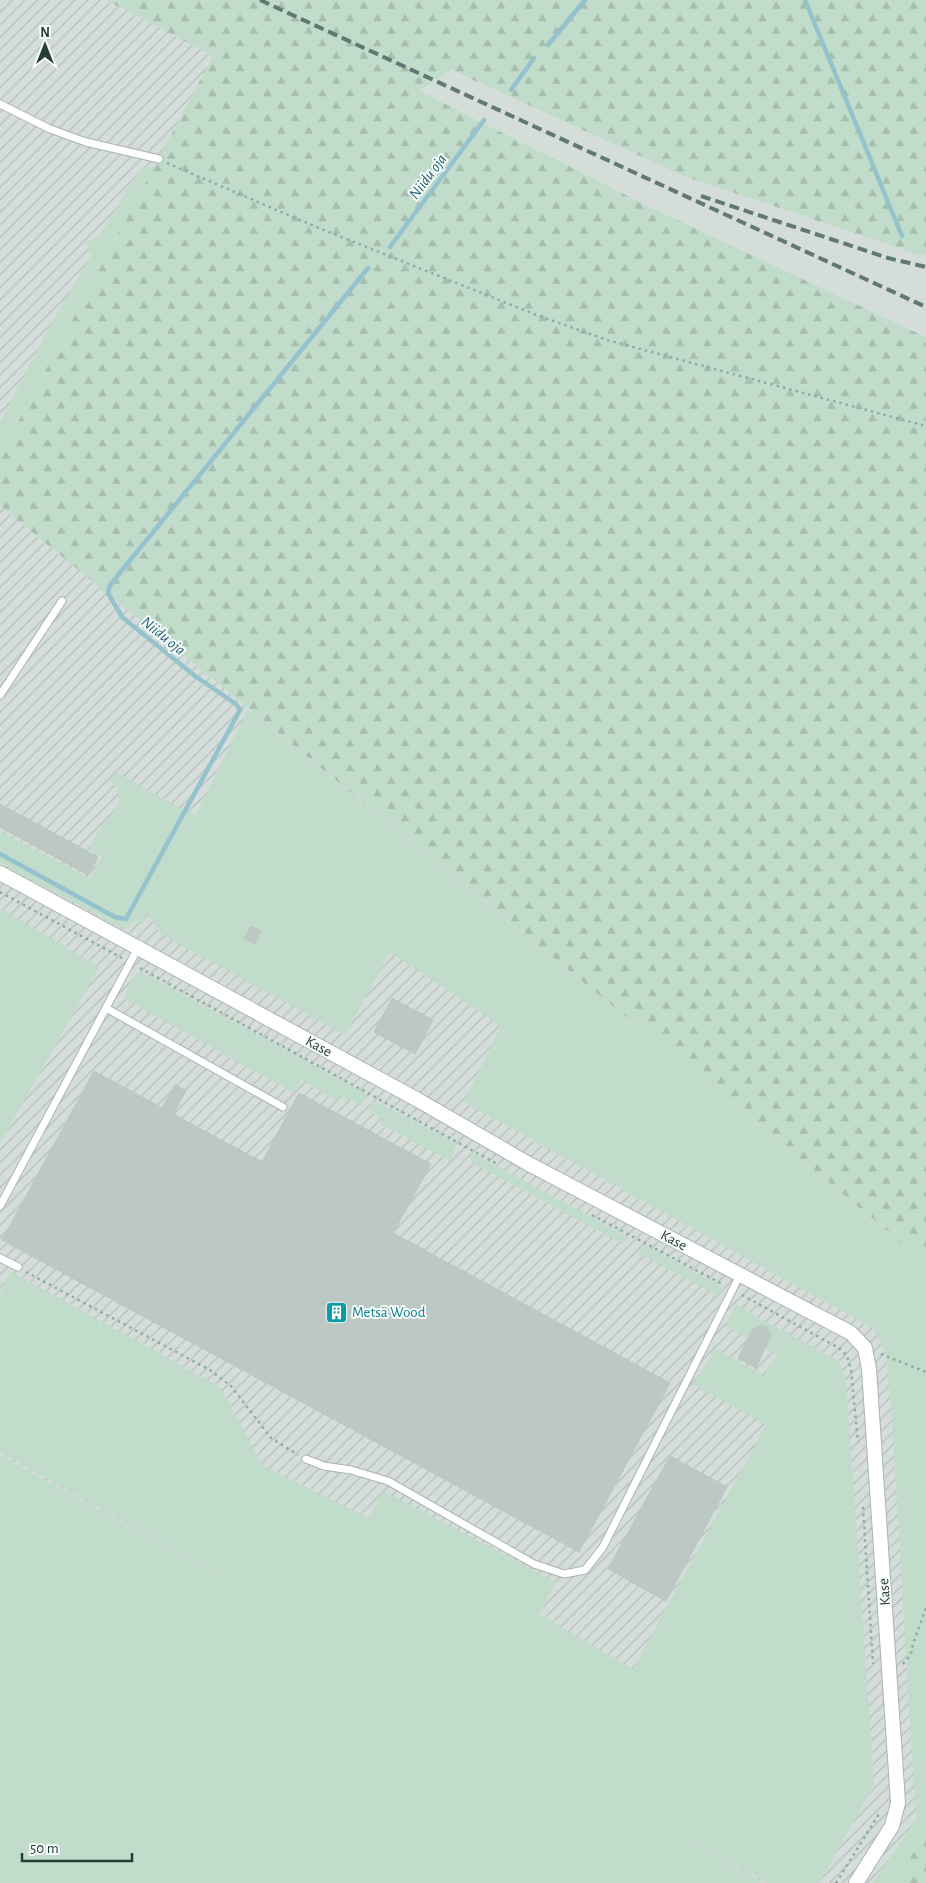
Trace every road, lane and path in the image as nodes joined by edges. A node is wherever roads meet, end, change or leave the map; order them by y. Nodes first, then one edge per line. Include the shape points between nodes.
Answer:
1 (0, 104) edge
2 (158, 159) joint
3 (926, 426) edge
4 (62, 601) dead end
5 (0, 695) edge
6 (0, 873) edge
7 (0, 892) edge
8 (138, 947) junction
9 (130, 963) junction
10 (106, 1008) junction
11 (283, 1107) dead end
12 (499, 1165) dead end
13 (0, 1206) edge
14 (584, 1210) dead end
15 (0, 1258) edge
16 (18, 1267) joint
17 (740, 1275) junction
18 (733, 1290) junction
19 (865, 1348) junction
20 (926, 1372) edge
21 (858, 1444) dead end
22 (306, 1459) joint
23 (862, 1503) dead end
24 (926, 1608) edge
25 (874, 1669) dead end
26 (890, 1672) junction
27 (880, 1810) dead end
28 (836, 1883) edge
29 (856, 1883) edge

1 - 2 lane via 50,129 86,142
2 - 3 path via 314,226 598,337
4 - 5 lane
6 - 8 street, Kase
7 - 9 path
8 - 9 lane
8 - 17 street, Kase via 528,1163
9 - 10 lane
9 - 12 path
10 - 11 lane
10 - 13 lane
14 - 18 path
15 - 16 lane
16 - 22 path via 210,1370 231,1386 271,1438
17 - 18 lane
17 - 19 street, Kase via 851,1333
18 - 21 path via 848,1356
18 - 22 lane via 603,1547 585,1570 564,1574 534,1564 388,1481
19 - 20 path
19 - 26 street, Kase via 870,1369
23 - 25 path
24 - 26 path via 911,1654 898,1671
26 - 29 street, Kase via 898,1803 892,1826
27 - 28 path

